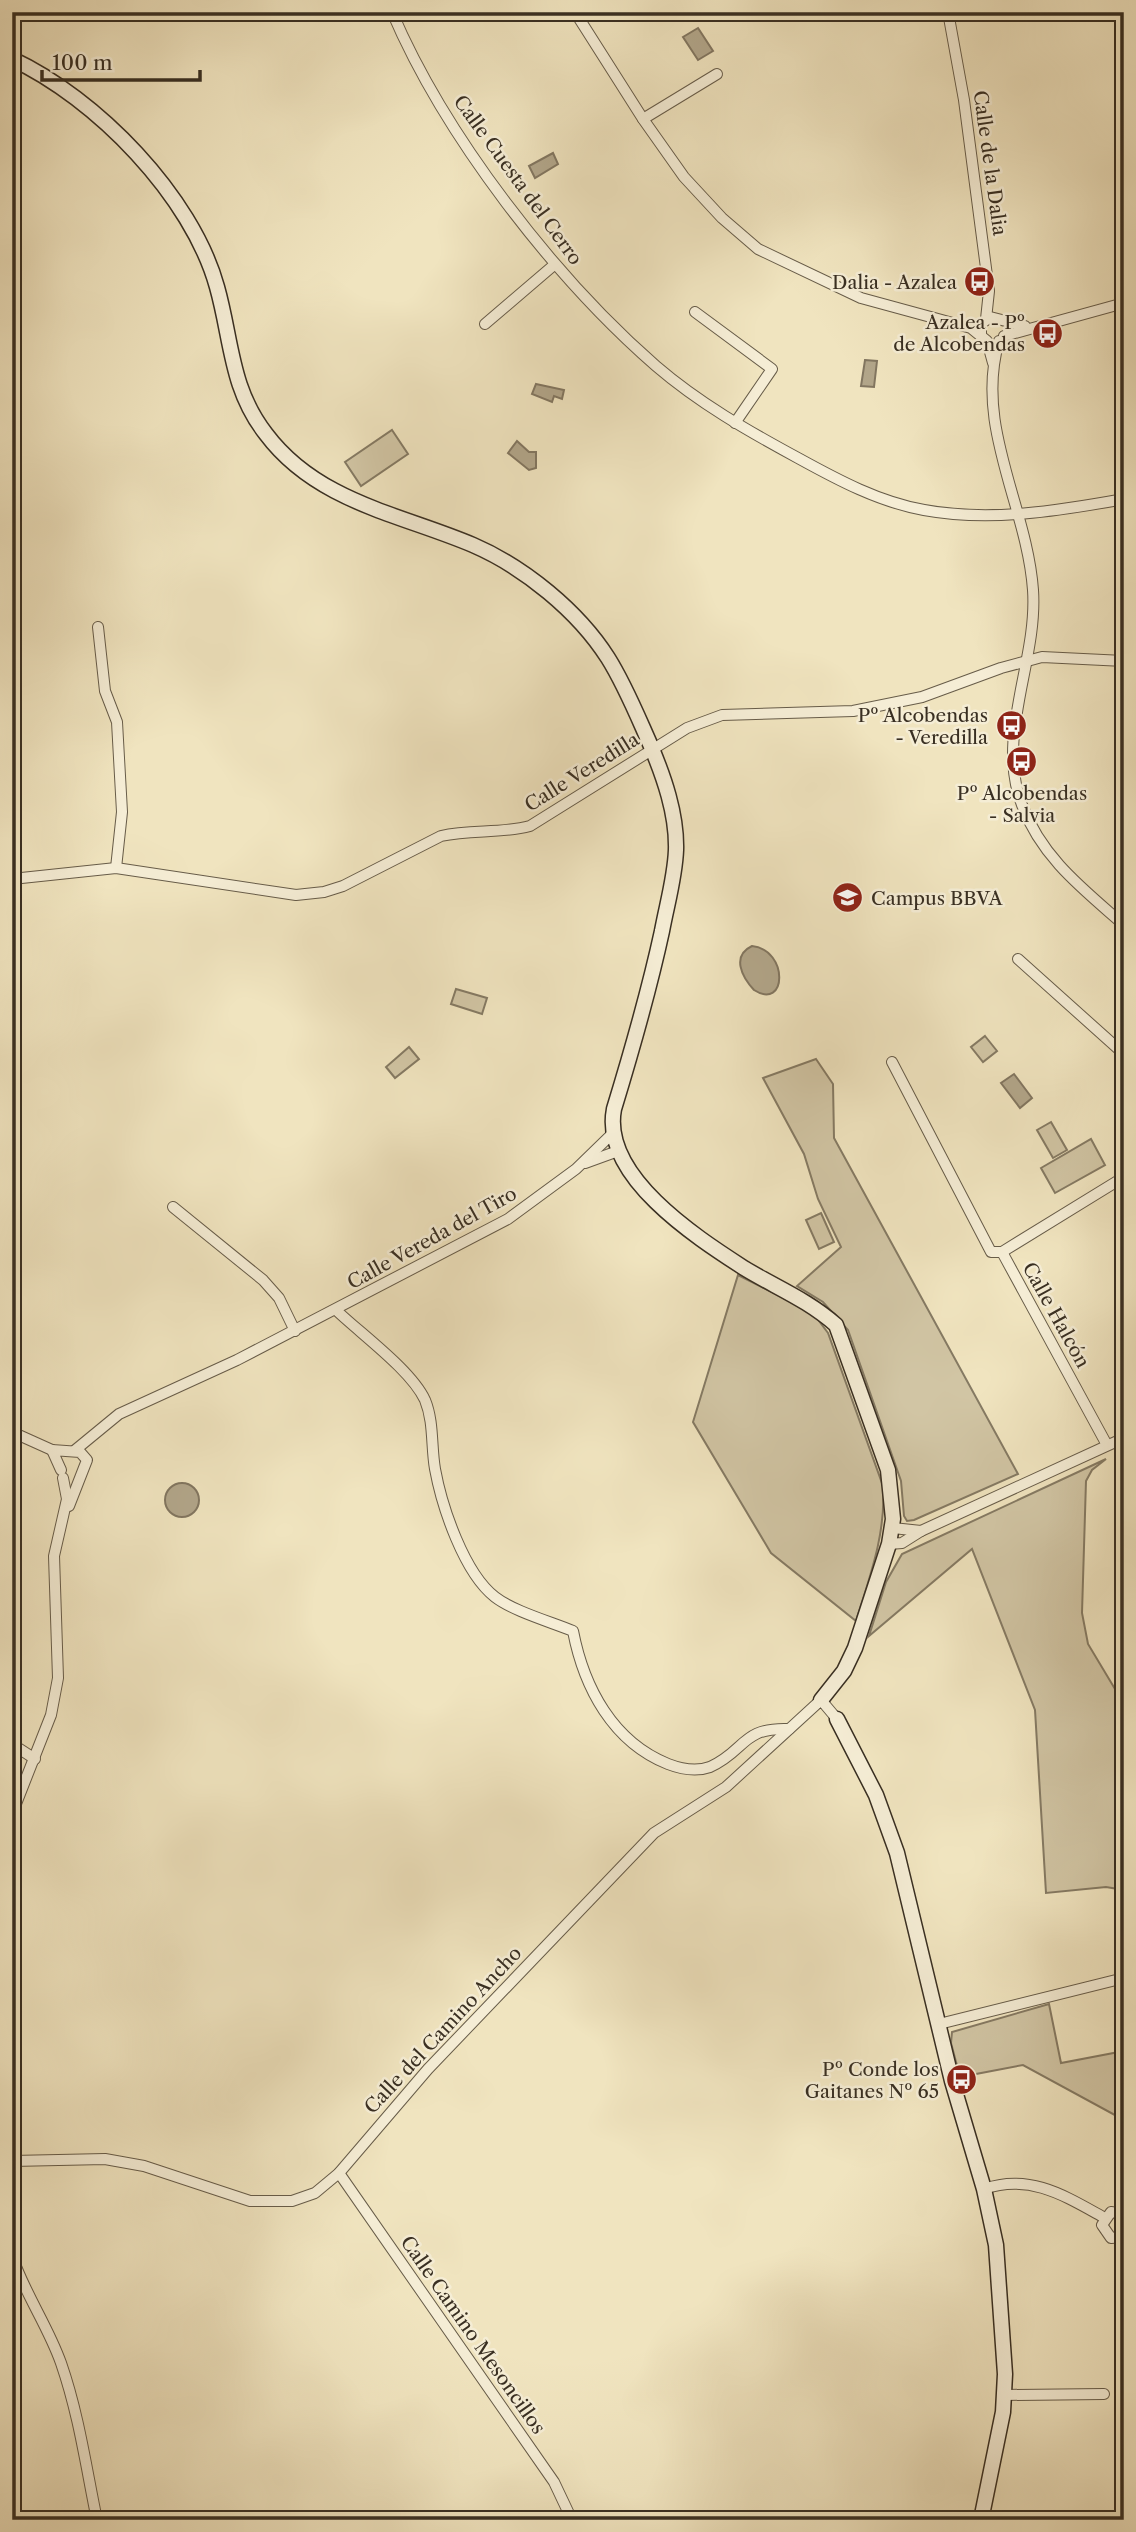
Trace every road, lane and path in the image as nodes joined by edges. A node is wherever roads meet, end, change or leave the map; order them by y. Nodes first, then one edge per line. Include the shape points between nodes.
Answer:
1 (392, 12) edge
2 (575, 12) edge
3 (947, 12) edge
4 (12, 59) edge
5 (717, 74) dead end
6 (643, 119) junction
7 (554, 265) junction
8 (1124, 303) edge
9 (695, 312) dead end
10 (984, 320) junction
11 (1003, 321) junction
12 (958, 323) junction
13 (485, 324) dead end
14 (1028, 327) junction
15 (984, 338) junction
16 (1002, 338) junction
17 (993, 363) junction
18 (735, 423) junction
19 (1124, 499) edge
20 (1016, 513) junction
21 (98, 627) dead end
22 (1124, 661) edge
23 (1026, 662) junction
24 (652, 749) junction
25 (116, 868) junction
26 (12, 878) edge
27 (1124, 925) edge
28 (1017, 959) dead end
29 (1124, 1054) edge
30 (892, 1062) dead end
31 (613, 1133) junction
32 (618, 1150) junction
33 (576, 1168) junction
34 (1124, 1177) edge
35 (173, 1207) dead end
36 (1002, 1252) junction
37 (336, 1310) junction
38 (295, 1331) junction
39 (12, 1432) edge
40 (95, 1434) junction
41 (1124, 1438) edge
42 (1107, 1446) junction
43 (52, 1450) junction
44 (72, 1452) junction
45 (87, 1460) junction
46 (62, 1474) junction
47 (79, 1478) junction
48 (63, 1516) junction
49 (892, 1528) junction
50 (921, 1531) junction
51 (889, 1544) junction
52 (825, 1695) junction
53 (837, 1719) joint
54 (789, 1729) junction
55 (12, 1744) edge
56 (35, 1759) junction
57 (12, 1814) edge
58 (1124, 1978) edge
59 (939, 2024) junction
60 (13, 2161) edge
61 (339, 2173) junction
62 (984, 2189) junction
63 (1124, 2214) edge
64 (1105, 2218) junction
65 (1124, 2237) edge
66 (12, 2256) edge
67 (1104, 2394) dead end
68 (1004, 2395) junction
69 (97, 2520) edge
70 (572, 2520) edge
71 (981, 2520) edge

1 - 7 street, Calle Cuesta del Cerro via 420,72 455,127
2 - 6 street
3 - 10 street, Calle de la Dalia via 964,100 989,291
4 - 24 street via 41,73 108,123 200,237 217,285 234,375 268,438 303,474 346,498 474,545 537,583 607,656
5 - 6 street
6 - 12 street via 684,177 758,250 861,298
7 - 13 street
7 - 18 street, Calle Cuesta del Cerro via 655,365
8 - 14 street
9 - 18 street via 772,369
10 - 11 street via 994,317
10 - 12 street
10 - 15 street, Calle de la Dalia
11 - 14 street
11 - 16 street
12 - 15 street
14 - 16 street
15 - 16 street
15 - 17 street
16 - 17 street
17 - 20 street via 998,444
18 - 20 street, Calle Cuesta del Cerro via 844,483 892,502 956,514
19 - 20 street, Calle Cuesta del Cerro
20 - 23 street via 1033,589
21 - 25 street via 105,691 117,722 122,812
22 - 23 street, Calle Veredilla via 1054,657
23 - 24 street, Calle Veredilla via 922,697 853,711 723,715 687,727
23 - 27 street via 1013,748 1021,804 1052,859
24 - 25 street, Calle Veredilla via 530,826 442,836 324,892 285,894
24 - 31 street via 672,812 673,879 652,975 614,1109
25 - 26 street, Calle Veredilla
28 - 29 street
30 - 36 street, Calle Halcón via 990,1252
31 - 32 street
31 - 33 street, Calle Vereda del Tiro
32 - 33 street, Calle Vereda del Tiro
32 - 49 street via 636,1179 684,1226 746,1269 817,1307 836,1325 888,1470
33 - 37 street, Calle Vereda del Tiro via 508,1219
34 - 36 street
35 - 38 street via 263,1280 279,1298
36 - 42 street, Calle Halcón
37 - 38 street, Calle Vereda del Tiro
37 - 54 street, Calle Vereda del Tiro via 402,1368 425,1402 445,1504 474,1577 496,1598 573,1631 595,1698 618,1731 647,1755 692,1770 709,1767 766,1728
38 - 40 street, Calle Vereda del Tiro via 119,1414
39 - 43 street
40 - 44 street, Calle Vereda del Tiro
40 - 45 street
41 - 42 street
42 - 50 street
43 - 44 street
43 - 46 street
44 - 45 street via 84,1454
44 - 46 street
45 - 47 street
46 - 47 street via 69,1481
46 - 48 street via 67,1493
47 - 48 street
48 - 56 street via 54,1556 58,1678
49 - 50 street
49 - 51 street
50 - 51 street via 902,1543
51 - 52 street via 855,1648
52 - 53 street
52 - 54 street, Calle del Camino Ancho
53 - 59 street via 876,1795 897,1853
54 - 61 street, Calle del Camino Ancho via 726,1787 654,1833 428,2069
55 - 56 street
56 - 57 street
58 - 59 street
59 - 62 street
60 - 61 street, Calle del Camino Ancho via 105,2159 144,2166 227,2196 265,2203 315,2193
61 - 70 street, Calle Camino Mesoncillos via 554,2482
62 - 64 street via 1018,2182 1042,2186
62 - 68 street via 996,2245
63 - 64 street via 1111,2212
64 - 65 street via 1102,2225 1107,2235 1116,2240
66 - 69 street via 60,2361 83,2435
67 - 68 street
68 - 71 street

